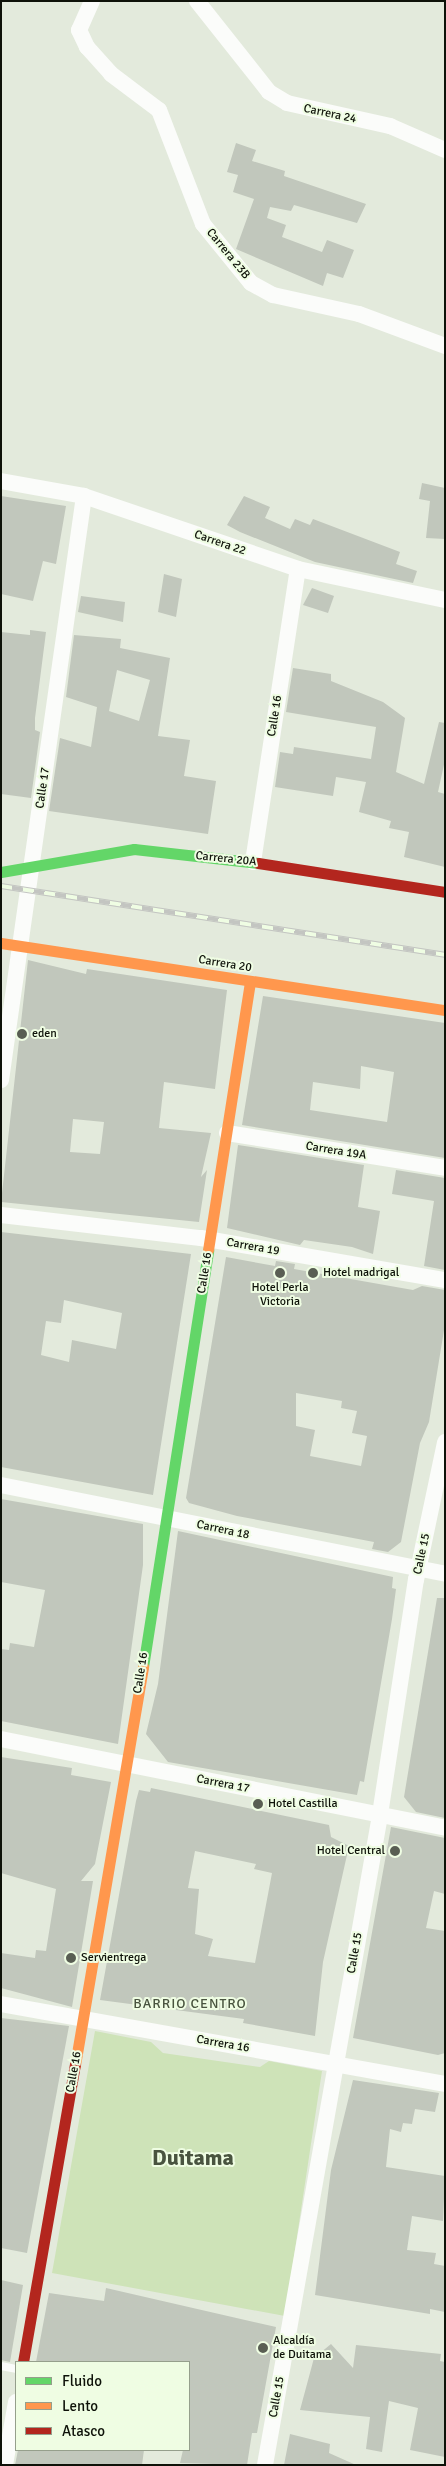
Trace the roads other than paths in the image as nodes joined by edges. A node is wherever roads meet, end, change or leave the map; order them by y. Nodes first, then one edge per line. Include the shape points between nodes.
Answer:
1 (197, 1) edge
2 (89, 4) edge
3 (445, 150) edge
4 (445, 346) edge
5 (1, 481) edge
6 (84, 496) junction
7 (298, 569) junction
8 (443, 600) edge
9 (253, 862) junction
10 (32, 865) junction
11 (3, 870) edge
12 (445, 892) edge
13 (1, 943) edge
14 (19, 946) junction
15 (250, 982) junction
16 (445, 1010) edge
17 (1, 1080) edge
18 (227, 1133) junction
19 (445, 1168) edge
20 (1, 1215) edge
21 (210, 1239) junction
22 (445, 1280) edge
23 (445, 1442) edge
24 (1, 1485) edge
25 (166, 1518) junction
26 (418, 1570) junction
27 (445, 1574) edge
28 (1, 1740) edge
29 (127, 1764) junction
30 (379, 1815) junction
31 (445, 1828) edge
32 (1, 2004) edge
33 (83, 2019) junction
34 (336, 2064) junction
35 (445, 2084) edge
36 (23, 2361) edge
37 (1, 2366) edge
38 (15, 2369) edge
39 (15, 2408) edge
40 (5, 2465) edge
41 (265, 2465) edge

1 - 3 street, Carrera 24 via 269,92 287,103 390,126
2 - 4 street, Carrera 23B via 78,30 87,47 111,74 159,110 204,224 251,283 273,295 360,314
5 - 6 street, Carrera 22
6 - 7 street, Carrera 22
6 - 10 street, Calle 17
7 - 8 street, Carrera 22
7 - 9 street, Calle 16
9 - 10 street, Carrera 20A via 134,849
9 - 12 street, Carrera 20A
10 - 11 street, Carrera 20A
10 - 14 street, Calle 17
13 - 14 street, Carrera 20
14 - 15 street, Carrera 20
14 - 17 street, Calle 17
15 - 16 street, Carrera 20
15 - 18 street, Calle 16
18 - 19 street, Carrera 19A
18 - 21 street, Calle 16
20 - 21 street, Carrera 19
21 - 22 street, Carrera 19
21 - 25 street, Calle 16
23 - 26 street, Calle 15
24 - 25 street, Carrera 18
25 - 26 street, Carrera 18
25 - 29 street, Calle 16
26 - 27 street, Carrera 18
26 - 30 street, Calle 15
28 - 29 street, Carrera 17
29 - 30 street, Carrera 17
29 - 33 street, Calle 16
30 - 31 street, Carrera 17
30 - 34 street, Calle 15
32 - 33 street, Carrera 16
33 - 34 street, Carrera 16
33 - 36 street, Calle 16
34 - 35 street, Carrera 16
34 - 41 street, Calle 15
37 - 38 lane
39 - 40 street

